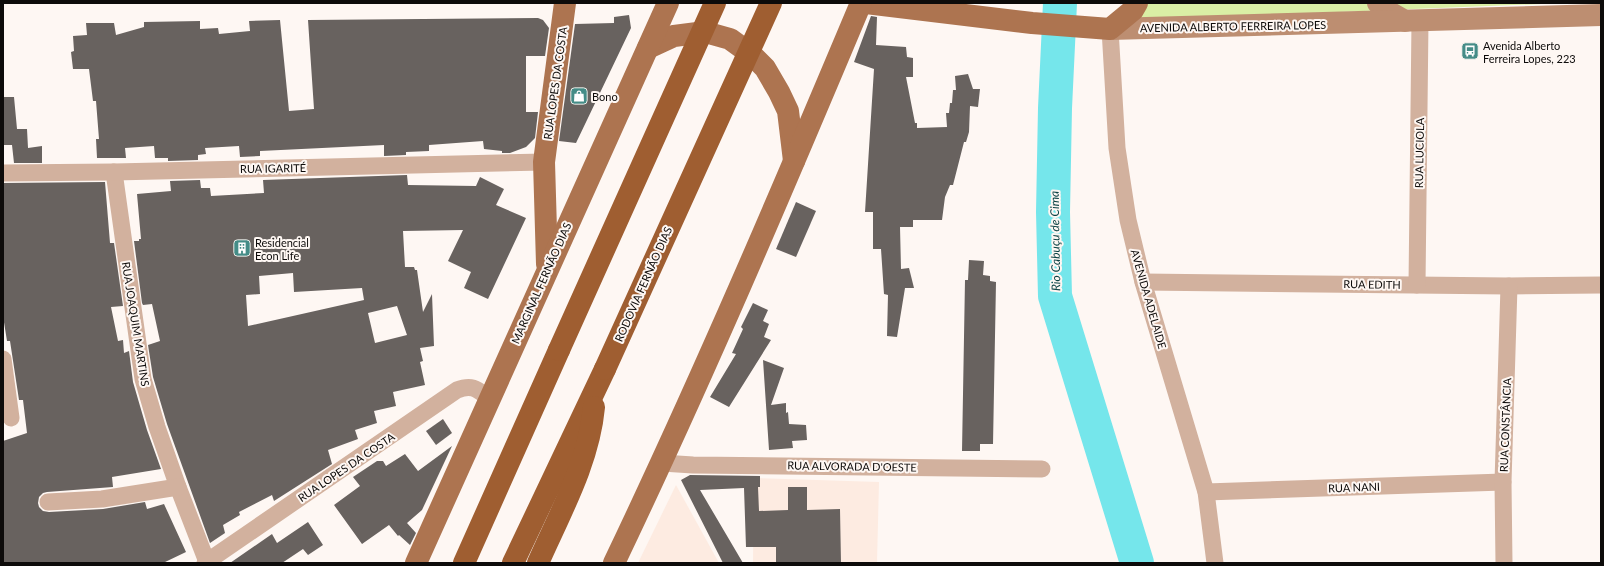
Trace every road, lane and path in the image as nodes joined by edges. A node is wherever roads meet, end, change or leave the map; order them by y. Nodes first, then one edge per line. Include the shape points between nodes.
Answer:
1 (565, 3) edge
2 (668, 3) edge
3 (715, 3) edge
4 (771, 3) edge
5 (861, 3) edge
6 (866, 3) edge
7 (1137, 3) edge
8 (1378, 3) edge
9 (1601, 15) edge
10 (1413, 21) junction
11 (1103, 29) junction
12 (648, 48) junction
13 (544, 162) junction
14 (794, 162) junction
15 (114, 172) junction
16 (3, 173) edge
17 (547, 269) junction
18 (1143, 282) junction
19 (1417, 285) junction
20 (1601, 285) edge
21 (1509, 286) junction
22 (3, 358) edge
23 (600, 378) junction
24 (489, 398) junction
25 (11, 418) dead end
26 (662, 463) junction
27 (1042, 469) dead end
28 (1503, 482) junction
29 (178, 487) junction
30 (1206, 492) junction
31 (48, 502) dead end
32 (206, 562) edge
33 (416, 563) edge
34 (464, 563) edge
35 (513, 563) edge
36 (538, 563) edge
37 (614, 563) edge
38 (1215, 563) edge
39 (1504, 563) edge

1 - 13 main road, RUA LOPES DA COSTA
2 - 12 main road, MARGINAL FERNÃO DIAS
3 - 34 highway, bridge
4 - 23 highway, RODOVIA FERNÃO DIAS, bridge
5 - 14 main road
6 - 11 main road, AVENIDA ALBERTO FERREIRA LOPES
7 - 11 main road via 1133,10
8 - 10 main road via 1384,9
9 - 10 main road, AVENIDA ALBERTO FERREIRA LOPES
10 - 11 main road, AVENIDA ALBERTO FERREIRA LOPES
10 - 19 street, RUA LUCIOLA
11 - 18 street, AVENIDA ADELAIDE via 1128,220
12 - 14 main road via 674,36 705,32 730,39 752,55 764,68 788,111
12 - 17 main road, MARGINAL FERNÃO DIAS
13 - 15 street, RUA IGARITÉ
13 - 17 main road, RUA LOPES DA COSTA
14 - 26 main road
15 - 16 street, RUA IGARITÉ
15 - 29 street, RUA JOAQUIM MARTINS via 143,379
17 - 24 main road, MARGINAL FERNÃO DIAS
18 - 19 street, RUA EDITH
18 - 30 street, AVENIDA ADELAIDE
19 - 21 street, RUA EDITH
20 - 21 street, RUA EDITH
21 - 28 street, RUA CONSTÂNCIA
22 - 25 street
23 - 35 highway, RODOVIA FERNÃO DIAS
23 - 36 highway via 590,436 579,471
24 - 32 street, RUA LOPES DA COSTA via 471,387 458,390
24 - 33 main road, MARGINAL FERNÃO DIAS
26 - 27 street, RUA ALVORADA D'OESTE
26 - 37 main road
28 - 30 street, RUA NANI
28 - 39 street, RUA CONSTÂNCIA
29 - 31 street via 102,500
29 - 32 street, RUA JOAQUIM MARTINS
30 - 38 street, AVENIDA ADELAIDE

